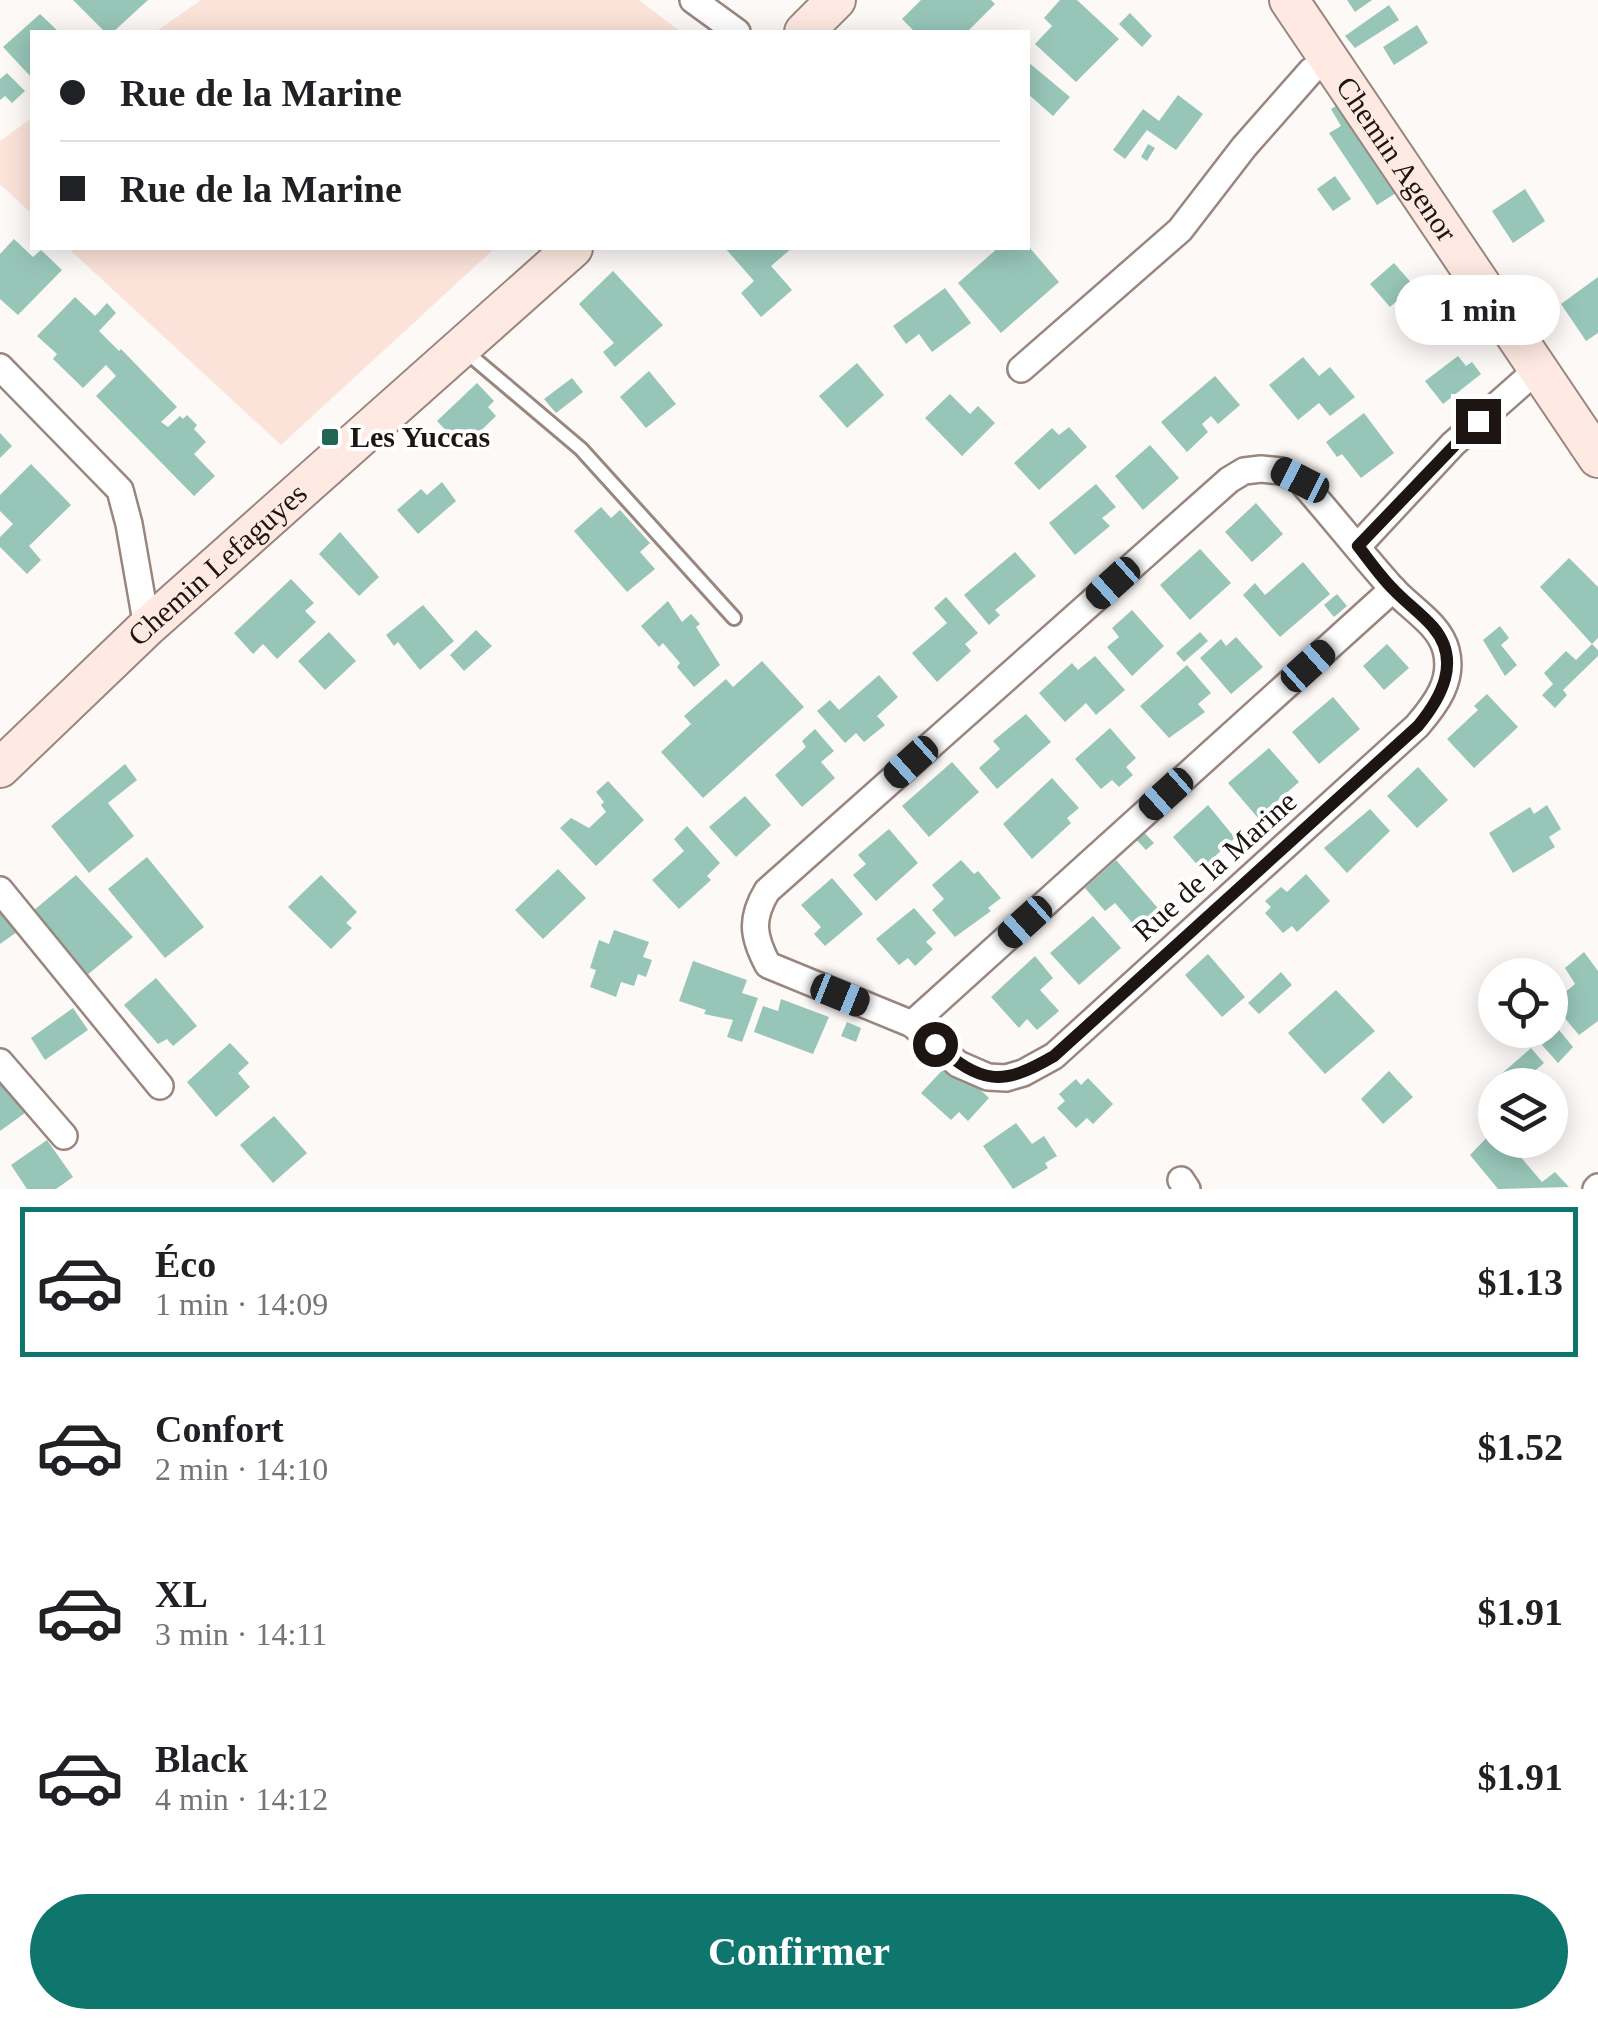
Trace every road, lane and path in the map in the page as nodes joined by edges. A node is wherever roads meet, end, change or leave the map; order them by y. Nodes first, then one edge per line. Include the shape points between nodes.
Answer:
1 (693, 0) edge
2 (836, 0) edge
3 (1289, 0) edge
4 (734, 30) edge
5 (806, 30) edge
6 (1329, 60) junction
7 (571, 250) edge
8 (462, 349) junction
9 (0, 367) edge
10 (1539, 368) junction
11 (1021, 369) dead end
12 (1598, 458) edge
13 (1358, 546) junction
14 (1393, 589) junction
15 (734, 618) dead end
16 (147, 628) junction
17 (0, 768) edge
18 (0, 890) edge
19 (912, 1024) junction
20 (0, 1062) edge
21 (160, 1086) dead end
22 (64, 1136) dead end

1 - 4 street
2 - 5 main road
3 - 6 main road, Chemin Agenor
6 - 10 main road, Chemin Agenor
6 - 11 street, Chemin Agenor via 1311,71 1244,146 1180,230
7 - 8 main road, Chemin Lefaguyes
8 - 15 lane via 581,449
8 - 16 main road, Chemin Lefaguyes
9 - 16 street via 120,490
10 - 12 main road, Chemin Agenor
10 - 13 street via 1453,444
13 - 14 street, Rue de la Marine
13 - 19 street, Rue de la Marine via 1300,480 1281,471 1244,471 767,891 753,925 768,965
14 - 19 street
14 - 19 street, Rue de la Marine via 1445,647 1444,688 1433,707 1054,1056 1023,1074 988,1077 958,1064
16 - 17 main road, Chemin Lefaguyes
18 - 21 street
20 - 22 street

